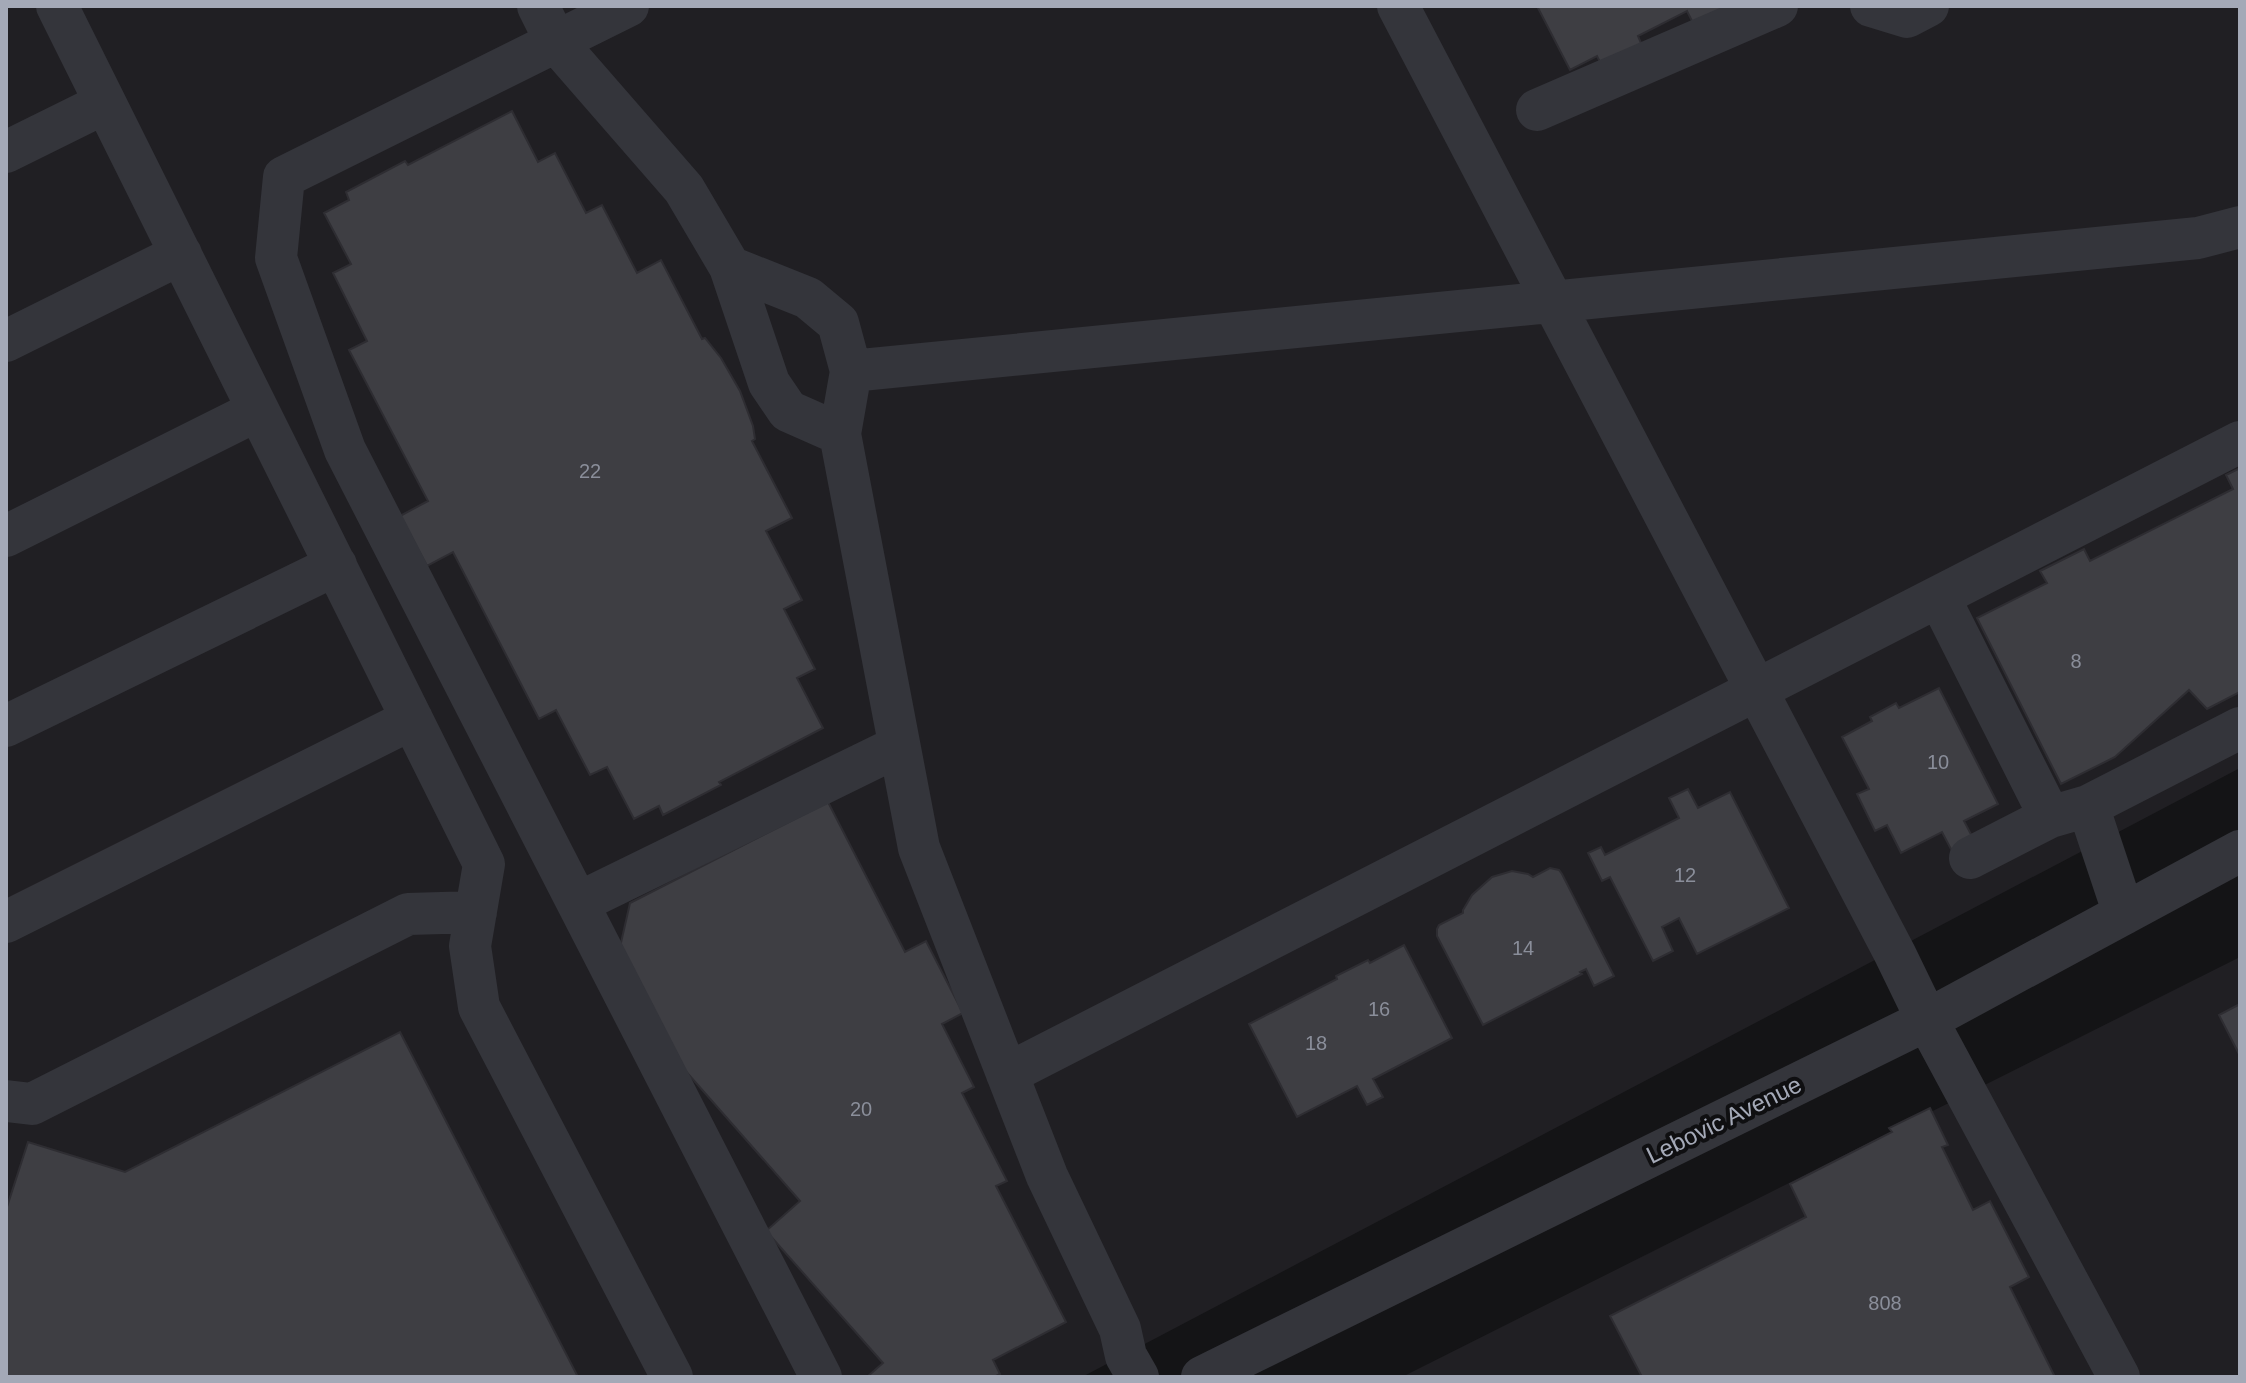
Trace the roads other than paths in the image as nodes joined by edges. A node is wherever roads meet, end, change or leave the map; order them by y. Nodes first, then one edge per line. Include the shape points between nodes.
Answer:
1 (57, 6) edge
2 (628, 6) edge
3 (1398, 6) edge
4 (1777, 6) edge
5 (1871, 6) edge
6 (1928, 6) edge
7 (547, 24) edge
8 (105, 103) junction
9 (1537, 110) dead end
10 (6, 152) edge
11 (2240, 227) edge
12 (181, 254) junction
13 (730, 267) junction
14 (1552, 301) junction
15 (6, 341) edge
16 (851, 371) junction
17 (258, 410) junction
18 (840, 434) junction
19 (2240, 442) edge
20 (6, 536) edge
21 (336, 565) junction
22 (1939, 597) junction
23 (1757, 691) junction
24 (412, 719) junction
25 (6, 726) edge
26 (2240, 728) edge
27 (899, 746) junction
28 (2069, 812) junction
29 (2240, 851) edge
30 (1970, 858) dead end
31 (578, 903) junction
32 (476, 912) junction
33 (2124, 914) junction
34 (6, 922) edge
35 (1927, 1020) junction
36 (1007, 1074) junction
37 (6, 1101) edge
38 (672, 1377) edge
39 (821, 1377) edge
40 (1138, 1377) edge
41 (1202, 1377) edge
42 (2119, 1377) edge

1 - 8 street
2 - 7 street
3 - 14 street
4 - 9 street
5 - 6 street via 1907,17
7 - 13 street via 684,189
7 - 31 street via 284,177 276,258 345,450
8 - 10 street
8 - 12 street
11 - 14 street via 2198,238
12 - 15 street
12 - 17 street
13 - 16 street via 808,298 838,323
13 - 18 street via 769,383 788,411
14 - 16 street
14 - 23 street
16 - 18 street
17 - 20 street
17 - 21 street
18 - 27 street
19 - 22 street
21 - 24 street
21 - 25 street
22 - 23 street
22 - 28 street
23 - 35 street
23 - 36 street
24 - 32 street via 484,864
24 - 34 street
26 - 28 street
27 - 31 street
27 - 36 street via 919,848
28 - 30 street
28 - 33 street via 2102,844
29 - 33 street, Lebovic Avenue
31 - 39 street
32 - 37 street via 408,914 32,1104
32 - 38 street via 470,946 479,1007
33 - 35 street, Lebovic Avenue
35 - 41 street, Lebovic Avenue
35 - 42 street
36 - 40 street

